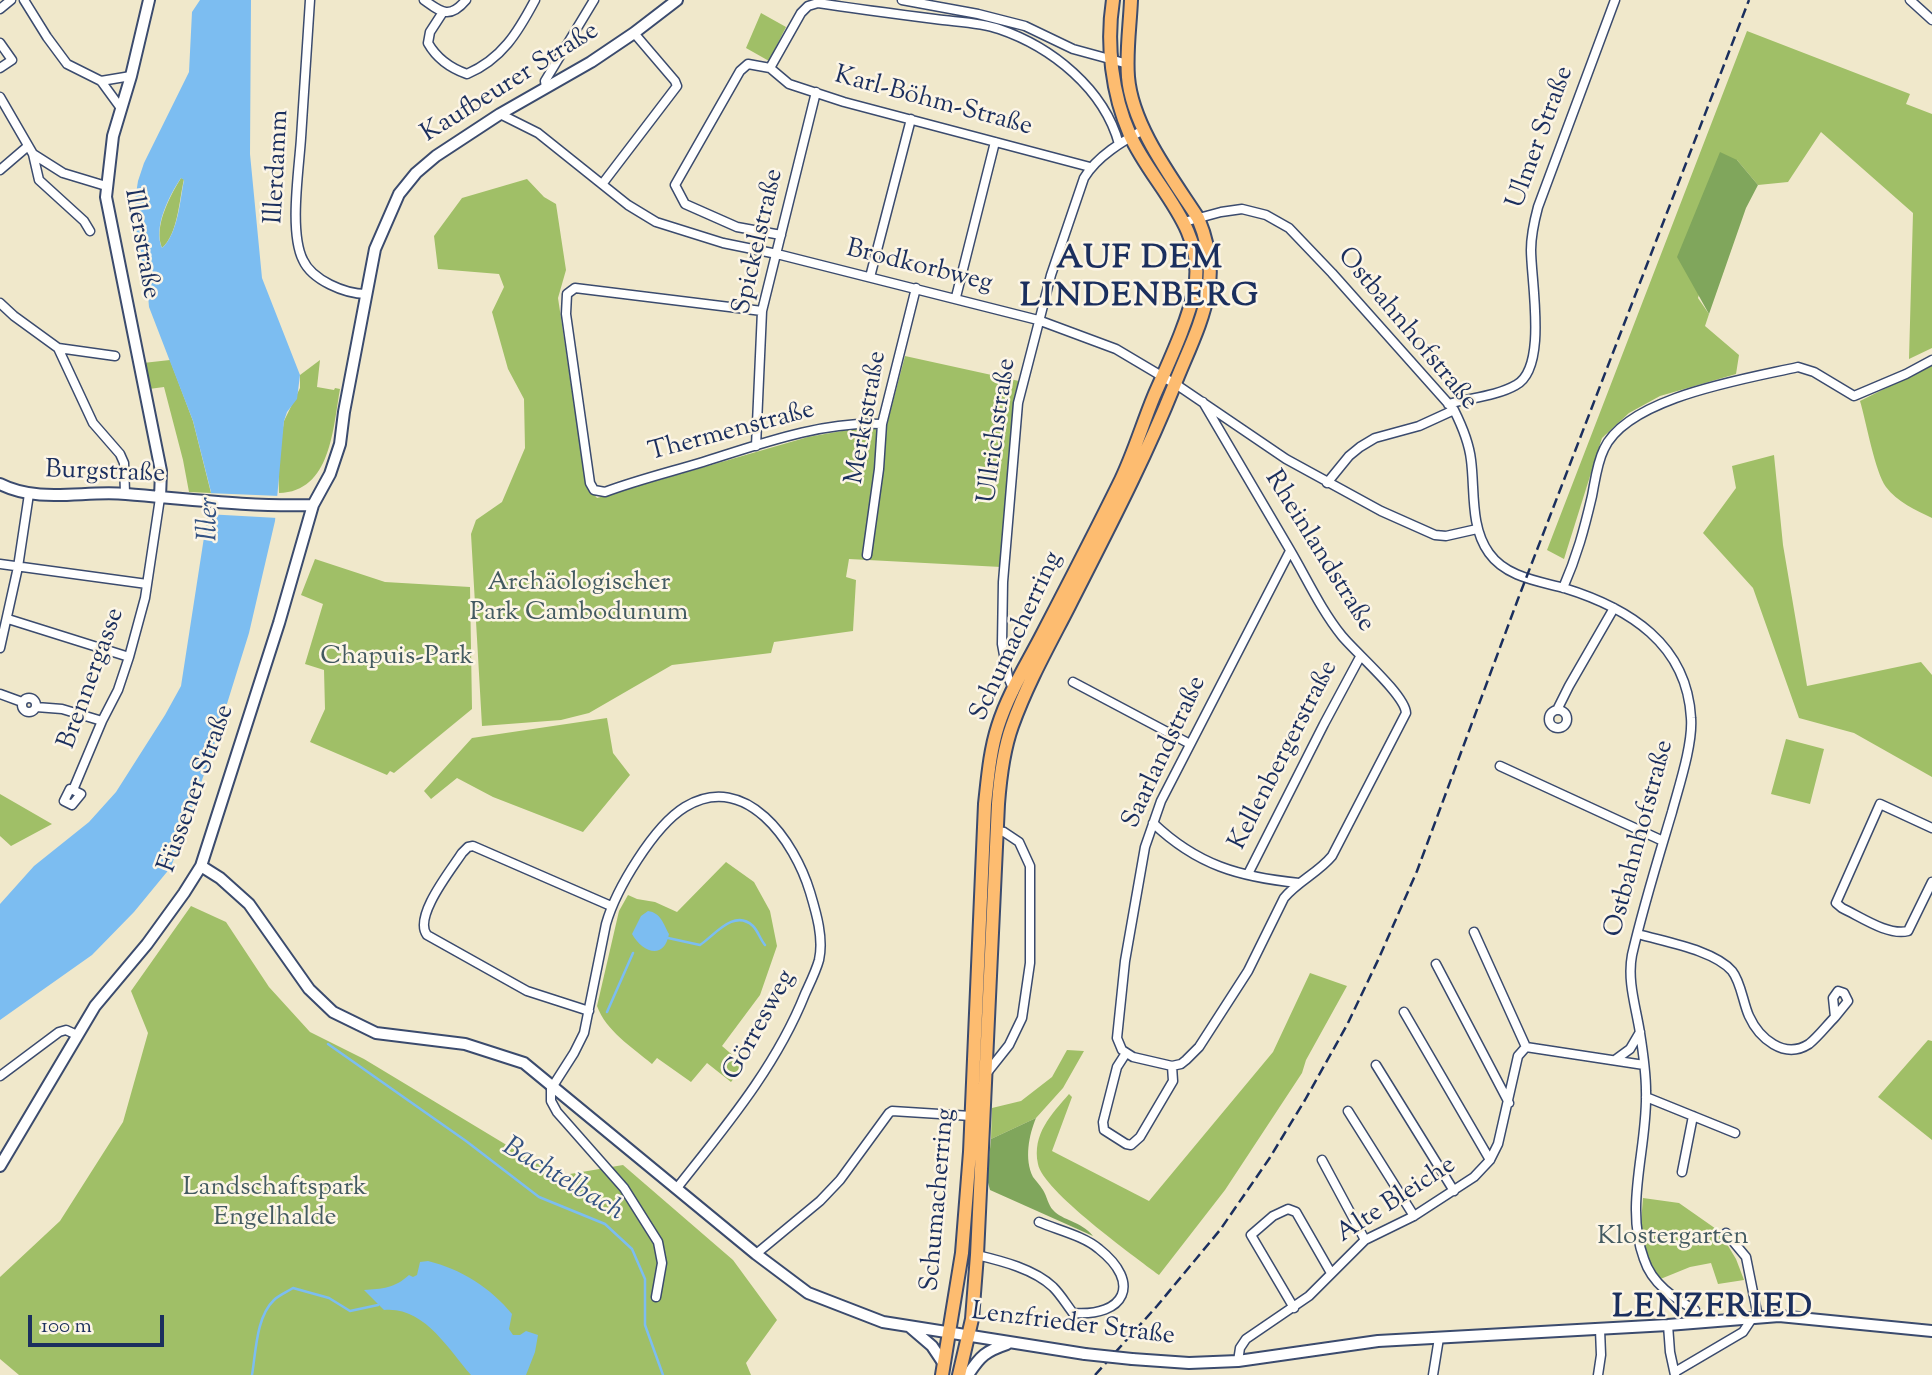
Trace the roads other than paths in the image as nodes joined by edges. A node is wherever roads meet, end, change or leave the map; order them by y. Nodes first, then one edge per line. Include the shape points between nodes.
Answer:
1 (11, 0) edge
2 (24, 0) edge
3 (149, 0) edge
4 (310, 0) edge
5 (424, 0) edge
6 (466, 0) edge
7 (535, 0) edge
8 (594, 0) edge
9 (677, 0) edge
10 (902, 0) edge
11 (1113, 0) edge
12 (1131, 0) edge
13 (1615, 0) edge
14 (1910, 0) edge
15 (0, 9) edge
16 (443, 12) junction
17 (1932, 20) edge
18 (634, 33) junction
19 (0, 43) edge
20 (1112, 60) junction
21 (1128, 64) junction
22 (0, 68) edge
23 (770, 68) junction
24 (131, 76) junction
25 (101, 81) junction
26 (546, 87) junction
27 (816, 92) junction
28 (0, 97) edge
29 (120, 107) junction
30 (500, 114) junction
31 (911, 119) junction
32 (1145, 129) junction
33 (1125, 140) junction
34 (995, 142) junction
35 (31, 150) junction
36 (1090, 167) junction
37 (0, 170) edge
38 (603, 183) junction
39 (106, 186) junction
40 (1198, 218) junction
41 (1184, 222) junction
42 (90, 231) dead end
43 (781, 235) junction
44 (777, 254) junction
45 (870, 277) junction
46 (916, 288) junction
47 (366, 294) junction
48 (956, 298) junction
49 (0, 303) edge
50 (762, 311) junction
51 (1038, 320) junction
52 (58, 348) junction
53 (115, 356) dead end
54 (1932, 360) edge
55 (1163, 376) junction
56 (1175, 384) junction
57 (1203, 402) junction
58 (1451, 407) junction
59 (882, 424) junction
60 (756, 446) junction
61 (1327, 483) junction
62 (0, 484) edge
63 (125, 493) junction
64 (29, 494) junction
65 (160, 498) junction
66 (313, 505) junction
67 (1478, 529) junction
68 (1290, 551) junction
69 (867, 555) dead end
70 (0, 564) edge
71 (18, 567) junction
72 (147, 584) junction
73 (1563, 588) junction
74 (1614, 608) junction
75 (8, 619) junction
76 (0, 648) edge
77 (1038, 654) junction
78 (129, 657) junction
79 (1360, 657) junction
80 (1030, 670) junction
81 (1073, 682) dead end
82 (1014, 691) junction
83 (0, 694) edge
84 (1558, 710) dead end
85 (102, 721) junction
86 (1190, 744) junction
87 (1500, 766) dead end
88 (73, 790) dead end
89 (1153, 823) junction
90 (1932, 828) edge
91 (998, 831) junction
92 (1663, 841) junction
93 (201, 866) junction
94 (1248, 874) junction
95 (1932, 882) edge
96 (1299, 883) junction
97 (611, 906) junction
98 (1474, 932) dead end
99 (1638, 934) junction
100 (1436, 964) dead end
101 (589, 1011) junction
102 (1404, 1012) dead end
103 (1835, 1017) dead end
104 (1640, 1032) junction
105 (77, 1035) junction
106 (1526, 1047) junction
107 (1126, 1053) junction
108 (1615, 1060) junction
109 (1376, 1065) dead end
110 (1644, 1065) junction
111 (1172, 1066) junction
112 (986, 1074) junction
113 (0, 1076) edge
114 (552, 1085) junction
115 (1646, 1097) junction
116 (1509, 1103) junction
117 (1348, 1111) dead end
118 (971, 1115) junction
119 (1693, 1116) junction
120 (1735, 1133) dead end
121 (1322, 1160) dead end
122 (1490, 1160) junction
123 (0, 1166) edge
124 (1682, 1172) dead end
125 (677, 1188) junction
126 (1454, 1191) junction
127 (1414, 1216) junction
128 (1039, 1222) dead end
129 (1726, 1233) dead end
130 (1365, 1241) junction
131 (756, 1254) junction
132 (977, 1255) junction
133 (1331, 1273) junction
134 (656, 1297) dead end
135 (1294, 1308) junction
136 (1695, 1310) dead end
137 (1756, 1317) junction
138 (1668, 1325) junction
139 (909, 1326) junction
140 (1600, 1329) junction
141 (1932, 1331) edge
142 (950, 1334) junction
143 (969, 1337) junction
144 (1439, 1338) junction
145 (1010, 1343) junction
146 (1238, 1362) junction
147 (943, 1369) edge
148 (1675, 1374) edge
149 (959, 1375) edge
150 (968, 1375) edge
151 (1433, 1375) edge
152 (1598, 1375) edge

1 - 15 street
2 - 25 street via 67,64
3 - 24 street, Illerstraße
4 - 47 street, Illerdamm via 296,238 303,261 318,276 334,286
5 - 16 street
6 - 16 street via 451,13
7 - 16 street via 502,52 467,74 451,68 428,43
8 - 26 street via 545,80
9 - 18 street, Kaufbeurer Straße
10 - 20 street via 1025,26 1073,49
11 - 20 main road, Schumacherring
12 - 21 main road, Schumacherring
13 - 58 street, Ulmer Straße via 1532,228 1535,330 1530,369 1515,386
14 - 17 street
18 - 26 street, Kaufbeurer Straße
18 - 38 street via 677,86
19 - 22 street via 12,60
20 - 21 street
20 - 33 main road, Schumacherring
21 - 32 main road, Schumacherring via 1130,86
23 - 27 street, Karl-Böhm-Straße via 789,84
23 - 33 street via 801,13 818,3 999,29 1034,44 1066,66
23 - 43 street via 748,64 740,71 675,184 685,204 737,228
24 - 25 street
24 - 29 street, Illerstraße
25 - 29 street
26 - 30 street, Kaufbeurer Straße
27 - 31 street, Karl-Böhm-Straße
27 - 43 street, Spickelstraße
28 - 35 street
29 - 39 street, Illerstraße
30 - 38 street, Brodkorbweg via 538,133
30 - 47 street, Kaufbeurer Straße via 436,156 399,194 375,249
31 - 34 street, Karl-Böhm-Straße
31 - 45 street
32 - 33 street, Ullrichstraße
32 - 40 main road, Schumacherring
33 - 36 street, Ullrichstraße
33 - 41 main road, Schumacherring
34 - 36 street, Karl-Böhm-Straße
34 - 48 street
35 - 37 street
35 - 39 street via 64,173
35 - 42 street via 39,180
36 - 51 street, Ullrichstraße
38 - 44 street, Brodkorbweg via 656,222
39 - 65 street, Illerstraße via 161,471
40 - 41 street, Ostbahnhofstraße
40 - 56 main road, Schumacherring via 1208,246 1208,291
40 - 58 street, Ostbahnhofstraße via 1252,210 1289,228
41 - 55 main road, Schumacherring via 1194,252 1195,288
43 - 44 street, Spickelstraße
44 - 45 street, Brodkorbweg
44 - 50 street, Spickelstraße
45 - 46 street, Brodkorbweg
46 - 48 street, Brodkorbweg
46 - 59 street, Merktstraße
47 - 66 street, Kaufbeurer Straße via 340,444
48 - 51 street, Brodkorbweg
49 - 52 street
50 - 60 street, Spickelstraße
50 - 60 street, Thermenstraße via 575,288 567,293 577,396 594,490 605,492
51 - 55 street, Brodkorbweg via 1116,349
51 - 82 street, Ullrichstraße via 1018,403 1003,582 1002,644
52 - 53 street
52 - 63 street via 93,423 120,454
54 - 73 street via 1854,396 1798,367 1671,399 1622,426 1602,452 1578,554
55 - 56 street, Brodkorbweg
55 - 77 main road, Schumacherring via 1121,481
56 - 57 street, Brodkorbweg
56 - 77 main road, Schumacherring via 1131,486
57 - 61 street, Brodkorbweg
57 - 68 street, Rheinlandstraße
58 - 61 street, Ulmer Straße via 1419,426 1360,447
58 - 67 street, Ostbahnhofstraße via 1465,432 1471,458
59 - 60 street, Thermenstraße via 858,423
59 - 69 street, Merktstraße
61 - 67 street, Brodkorbweg via 1435,535
62 - 64 street, Burgstraße
63 - 64 street, Burgstraße
63 - 65 street, Burgstraße
64 - 71 street
65 - 66 street, Burgstraße
65 - 72 street, Brennergasse
66 - 93 street, Füssener Straße
67 - 73 street, Ostbahnhofstraße via 1490,554 1512,572
68 - 79 street, Rheinlandstraße via 1326,614
68 - 86 street, Saarlandstraße
70 - 71 street
71 - 72 street
71 - 75 street
72 - 78 street, Brennergasse
73 - 74 street, Ostbahnhofstraße
74 - 84 street
74 - 92 street, Ostbahnhofstraße via 1665,645 1688,690 1692,721
75 - 76 street
75 - 78 street
77 - 80 main road, Schumacherring
78 - 85 street, Brennergasse
79 - 94 street, Kellenbergerstraße
79 - 96 street, Rheinlandstraße via 1398,695 1406,713 1332,856
80 - 82 main road, Schumacherring
80 - 91 main road, Schumacherring via 1005,748
81 - 86 street
82 - 118 main road, Schumacherring via 999,723 987,779
83 - 85 street via 22,702 27,712 36,707 62,709
85 - 88 street, Brennergasse
86 - 89 street, Saarlandstraße
87 - 92 street
89 - 94 street via 1209,863
89 - 107 street, Saarlandstraße via 1125,961 1117,1038
90 - 95 street via 1880,804 1836,903 1890,930 1908,931
91 - 112 main road, Schumacherring
91 - 112 street via 1018,842 1030,866 1030,963 1022,1018 1009,1045
92 - 99 street, Ostbahnhofstraße
93 - 105 street, Füssener Straße
93 - 114 street, Lenzfrieder Straße via 249,904 309,989 333,1012 376,1033 495,1052 524,1063
94 - 96 street
96 - 111 street, Rheinlandstraße via 1284,898 1248,971 1199,1047 1181,1064
97 - 101 street, Görresweg
97 - 101 street via 473,846 462,853 423,922 427,935 527,991
97 - 125 street, Görresweg via 634,865 664,827 685,807 721,797 755,809 774,824 795,852 816,911 819,959 787,1033 750,1093
98 - 106 street
99 - 103 street via 1718,960 1733,973 1755,1028 1780,1048 1808,1044
99 - 104 street, Ostbahnhofstraße via 1631,992
100 - 116 street
101 - 114 street, Görresweg via 574,1053
102 - 122 street
104 - 108 street via 1630,1049
104 - 110 street, Ostbahnhofstraße
105 - 113 street via 58,1032
105 - 123 street, Füssener Straße
106 - 108 street
106 - 116 street, Alte Bleiche via 1518,1056
107 - 111 street
107 - 111 street via 1117,1067 1103,1122 1104,1129 1126,1144 1135,1143 1147,1125 1172,1081
108 - 110 street
109 - 126 street
110 - 115 street, Ostbahnhofstraße
112 - 132 main road, Schumacherring
114 - 125 street, Lenzfrieder Straße
114 - 134 street via 556,1112 624,1188 658,1242 662,1263
115 - 119 street
115 - 136 street, Ostbahnhofstraße via 1637,1238 1656,1281
116 - 122 street, Alte Bleiche
117 - 127 street
118 - 131 street via 892,1111 841,1180
118 - 142 main road, Schumacherring via 962,1253
119 - 120 street
119 - 124 street
121 - 130 street
122 - 126 street, Alte Bleiche
125 - 131 street, Lenzfrieder Straße
126 - 127 street, Alte Bleiche
127 - 130 street, Alte Bleiche
128 - 132 street via 1108,1257 1124,1286 1116,1305 1109,1310 1073,1313 1051,1285 1037,1276
129 - 137 street via 1746,1257
130 - 133 street, Alte Bleiche
131 - 139 street, Lenzfrieder Straße via 818,1298 883,1322
132 - 143 main road, Schumacherring
133 - 135 street, Alte Bleiche
133 - 135 street via 1296,1212 1288,1209 1273,1216 1251,1235
135 - 146 street, Alte Bleiche via 1246,1339
137 - 138 street, Lenzfrieder Straße
137 - 141 street, Lenzfrieder Straße
137 - 148 street via 1743,1332
138 - 140 street, Lenzfrieder Straße
138 - 148 street
139 - 142 street, Lenzfrieder Straße
139 - 147 street via 932,1346
140 - 144 street, Lenzfrieder Straße
140 - 152 street
142 - 143 street, Lenzfrieder Straße
142 - 147 main road, Schumacherring
143 - 145 street, Lenzfrieder Straße
143 - 149 main road, Schumacherring
144 - 146 street, Lenzfrieder Straße via 1334,1346
144 - 151 street
145 - 146 street, Lenzfrieder Straße, bridge via 1132,1359
145 - 150 street via 988,1351

